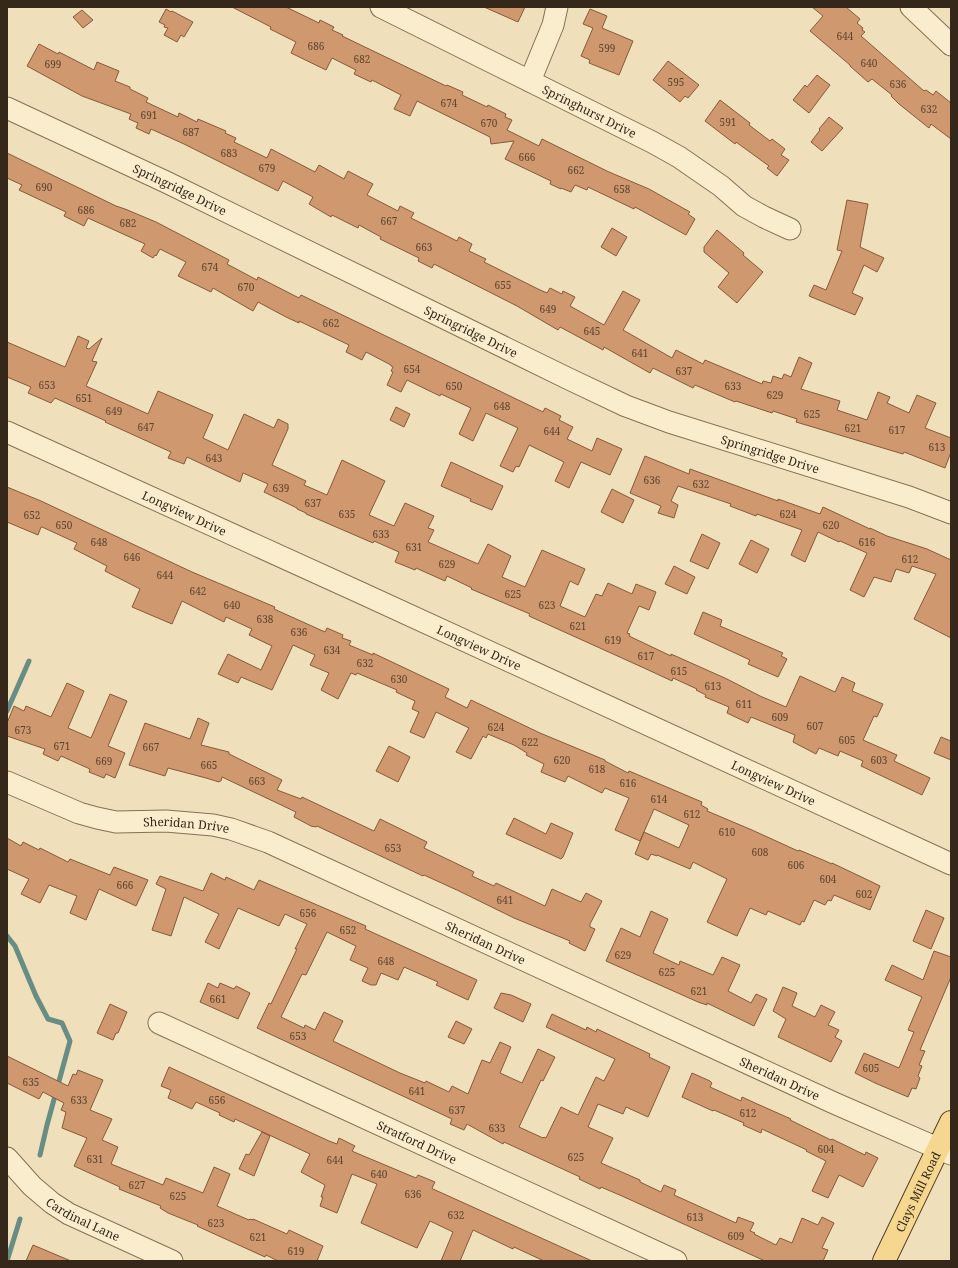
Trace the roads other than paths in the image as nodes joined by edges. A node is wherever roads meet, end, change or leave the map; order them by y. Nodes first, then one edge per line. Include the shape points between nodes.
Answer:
1 (381, 7) edge
2 (557, 7) edge
3 (911, 7) edge
4 (951, 45) edge
5 (530, 81) junction
6 (7, 108) edge
7 (790, 229) dead end
8 (7, 432) edge
9 (951, 513) edge
10 (7, 782) edge
11 (951, 864) edge
12 (158, 1023) dead end
13 (951, 1122) edge
14 (945, 1151) edge
15 (7, 1158) edge
16 (172, 1261) edge
17 (676, 1261) edge
18 (884, 1261) edge

1 - 5 street, Springhurst Drive
2 - 5 street via 553,25
3 - 4 street
5 - 7 street, Springhurst Drive via 672,153 721,186 744,206
6 - 9 street, Springridge Drive via 166,182 626,406
8 - 11 street, Longview Drive
10 - 14 street, Sheridan Drive via 73,811 97,818 116,822 213,825 268,842 834,1103
12 - 17 street, Stratford Drive
13 - 14 main road, Clays Mill Road
14 - 18 main road, Clays Mill Road
15 - 16 street, Cardinal Lane via 32,1186 69,1214

